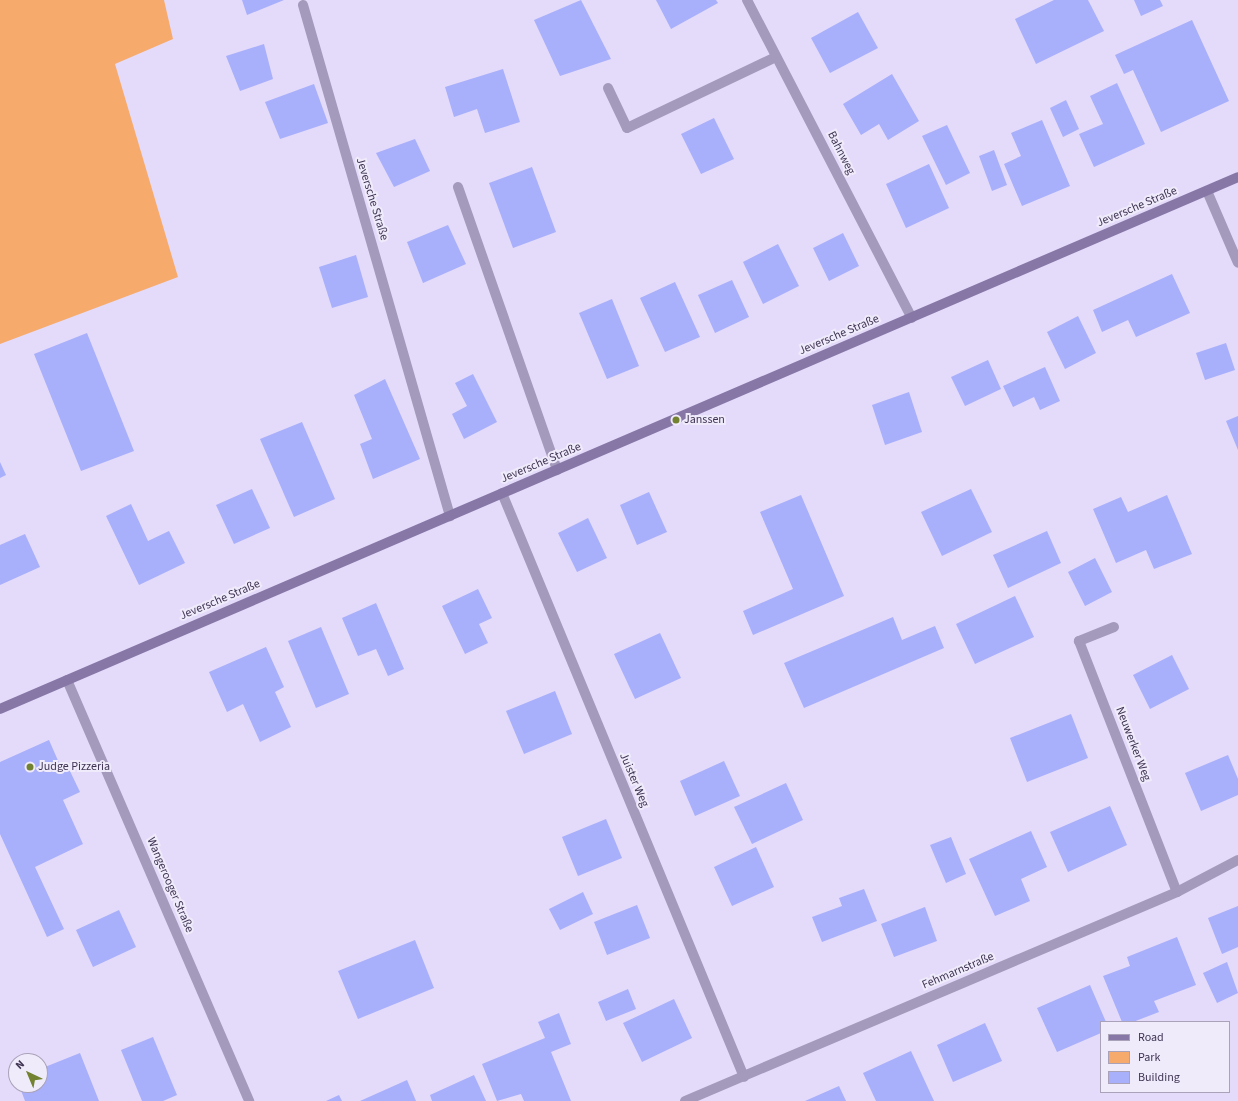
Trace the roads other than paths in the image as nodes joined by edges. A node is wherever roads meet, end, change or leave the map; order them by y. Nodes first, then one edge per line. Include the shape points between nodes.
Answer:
1 (747, 0) edge
2 (303, 5) dead end
3 (776, 56) junction
4 (608, 88) dead end
5 (1238, 177) edge
6 (458, 187) dead end
7 (1207, 191) junction
8 (1238, 263) edge
9 (912, 318) junction
10 (557, 470) junction
11 (502, 494) junction
12 (450, 516) junction
13 (1114, 627) dead end
14 (67, 680) junction
15 (0, 709) edge
16 (1238, 860) edge
17 (1177, 892) junction
18 (744, 1076) junction
19 (248, 1101) edge
20 (685, 1101) edge

1 - 3 street, Bahnweg
2 - 12 street, Jeversche Straße
3 - 4 street via 627,128
3 - 9 street, Bahnweg
5 - 7 street, Jeversche Straße
6 - 10 street
7 - 8 street
7 - 9 street, Jeversche Straße
9 - 10 street, Jeversche Straße
10 - 11 street, Jeversche Straße
11 - 12 street, Jeversche Straße
11 - 18 street, Juister Weg
12 - 14 street, Jeversche Straße
13 - 17 street, Neuwerker Weg via 1079,641
14 - 15 street, Jeversche Straße
14 - 19 street, Wangerooger Straße
16 - 17 street, Fehmarnstraße
17 - 18 street, Fehmarnstraße
18 - 20 street, Fehmarnstraße

